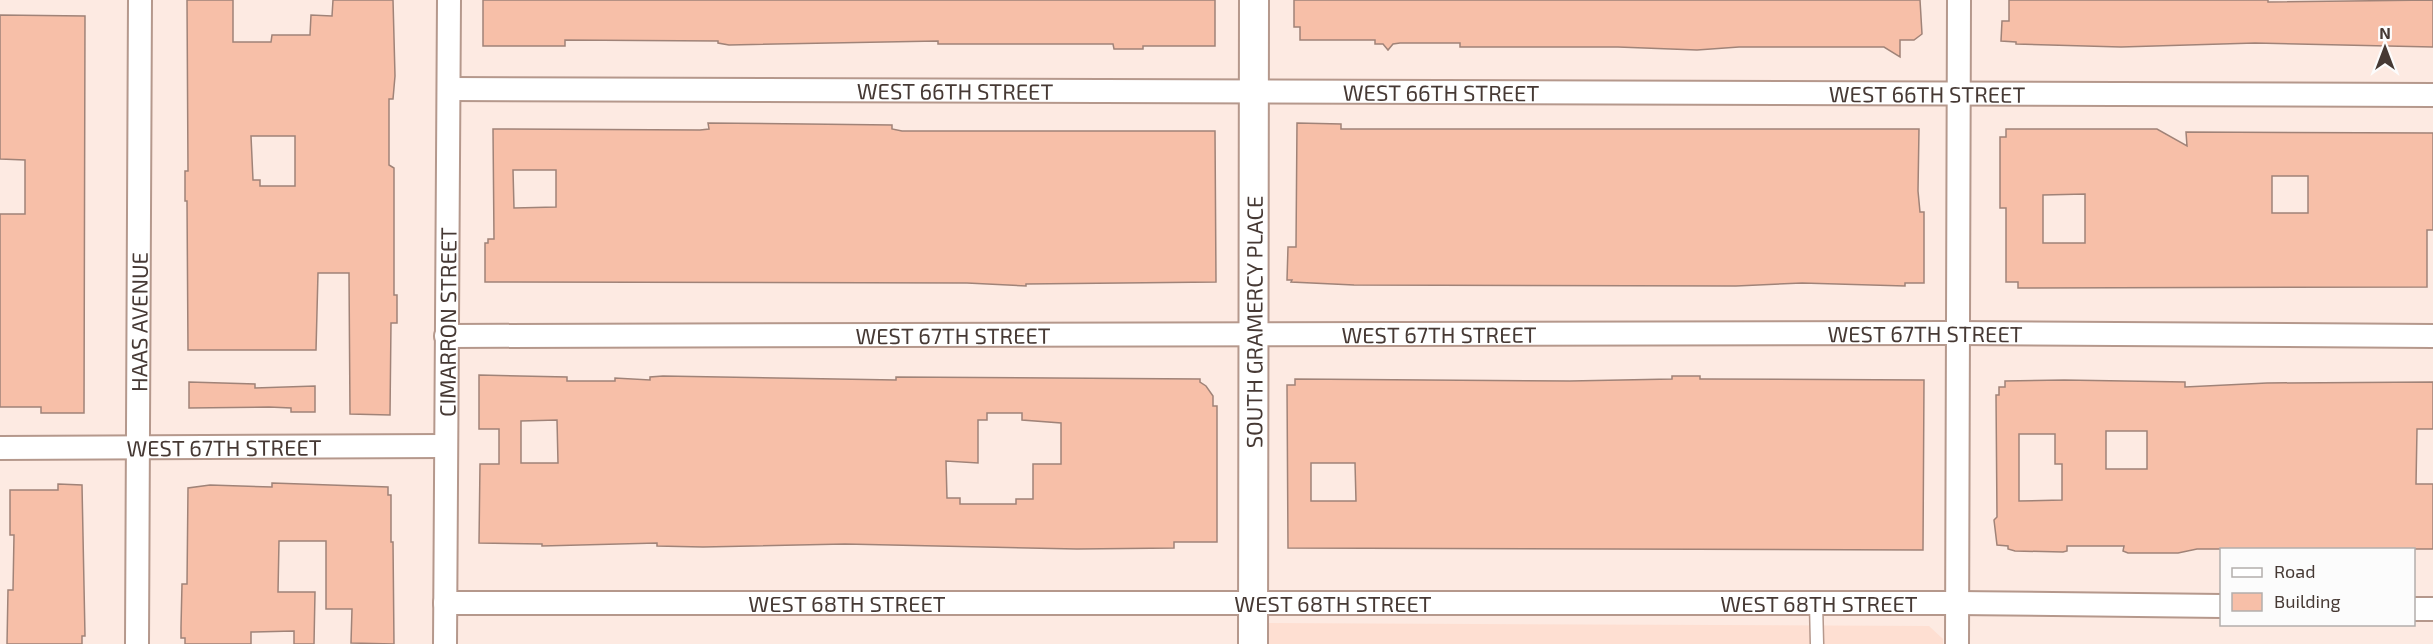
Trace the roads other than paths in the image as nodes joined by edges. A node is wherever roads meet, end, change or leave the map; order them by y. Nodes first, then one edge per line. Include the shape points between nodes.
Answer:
1 (140, 0) edge
2 (449, 0) edge
3 (1254, 0) edge
4 (1959, 0) edge
5 (449, 89) junction
6 (1254, 91) junction
7 (1960, 93) junction
8 (2433, 95) edge
9 (1957, 333) junction
10 (1254, 334) junction
11 (446, 336) junction
12 (2433, 336) edge
13 (446, 446) junction
14 (138, 447) junction
15 (0, 448) edge
16 (445, 603) junction
17 (1816, 603) junction
18 (1957, 603) junction
19 (1253, 604) junction
20 (2220, 606) edge
21 (2415, 609) edge
22 (2433, 609) edge
23 (138, 644) edge
24 (445, 644) edge
25 (1253, 644) edge
26 (1817, 644) edge
27 (1957, 644) edge

1 - 14 street, HAAS AVENUE
2 - 5 street, CIMARRON STREET
3 - 6 street, SOUTH GRAMERCY PLACE
4 - 7 street
5 - 6 street, WEST 66TH STREET
5 - 11 street, CIMARRON STREET
6 - 7 street, WEST 66TH STREET
6 - 10 street, SOUTH GRAMERCY PLACE
7 - 8 street, WEST 66TH STREET
7 - 9 street
9 - 10 street, WEST 67TH STREET
9 - 12 street, WEST 67TH STREET
9 - 18 street
10 - 11 street, WEST 67TH STREET
10 - 19 street, SOUTH GRAMERCY PLACE
11 - 13 street, CIMARRON STREET
13 - 14 street, WEST 67TH STREET
13 - 16 street, CIMARRON STREET
14 - 15 street, WEST 67TH STREET
14 - 23 street, HAAS AVENUE
16 - 19 street, WEST 68TH STREET
16 - 24 street, CIMARRON STREET
17 - 18 street, WEST 68TH STREET
17 - 19 street, WEST 68TH STREET
17 - 26 lane
18 - 20 street, WEST 68TH STREET
18 - 27 street
19 - 25 street, SOUTH GRAMERCY PLACE
21 - 22 street

